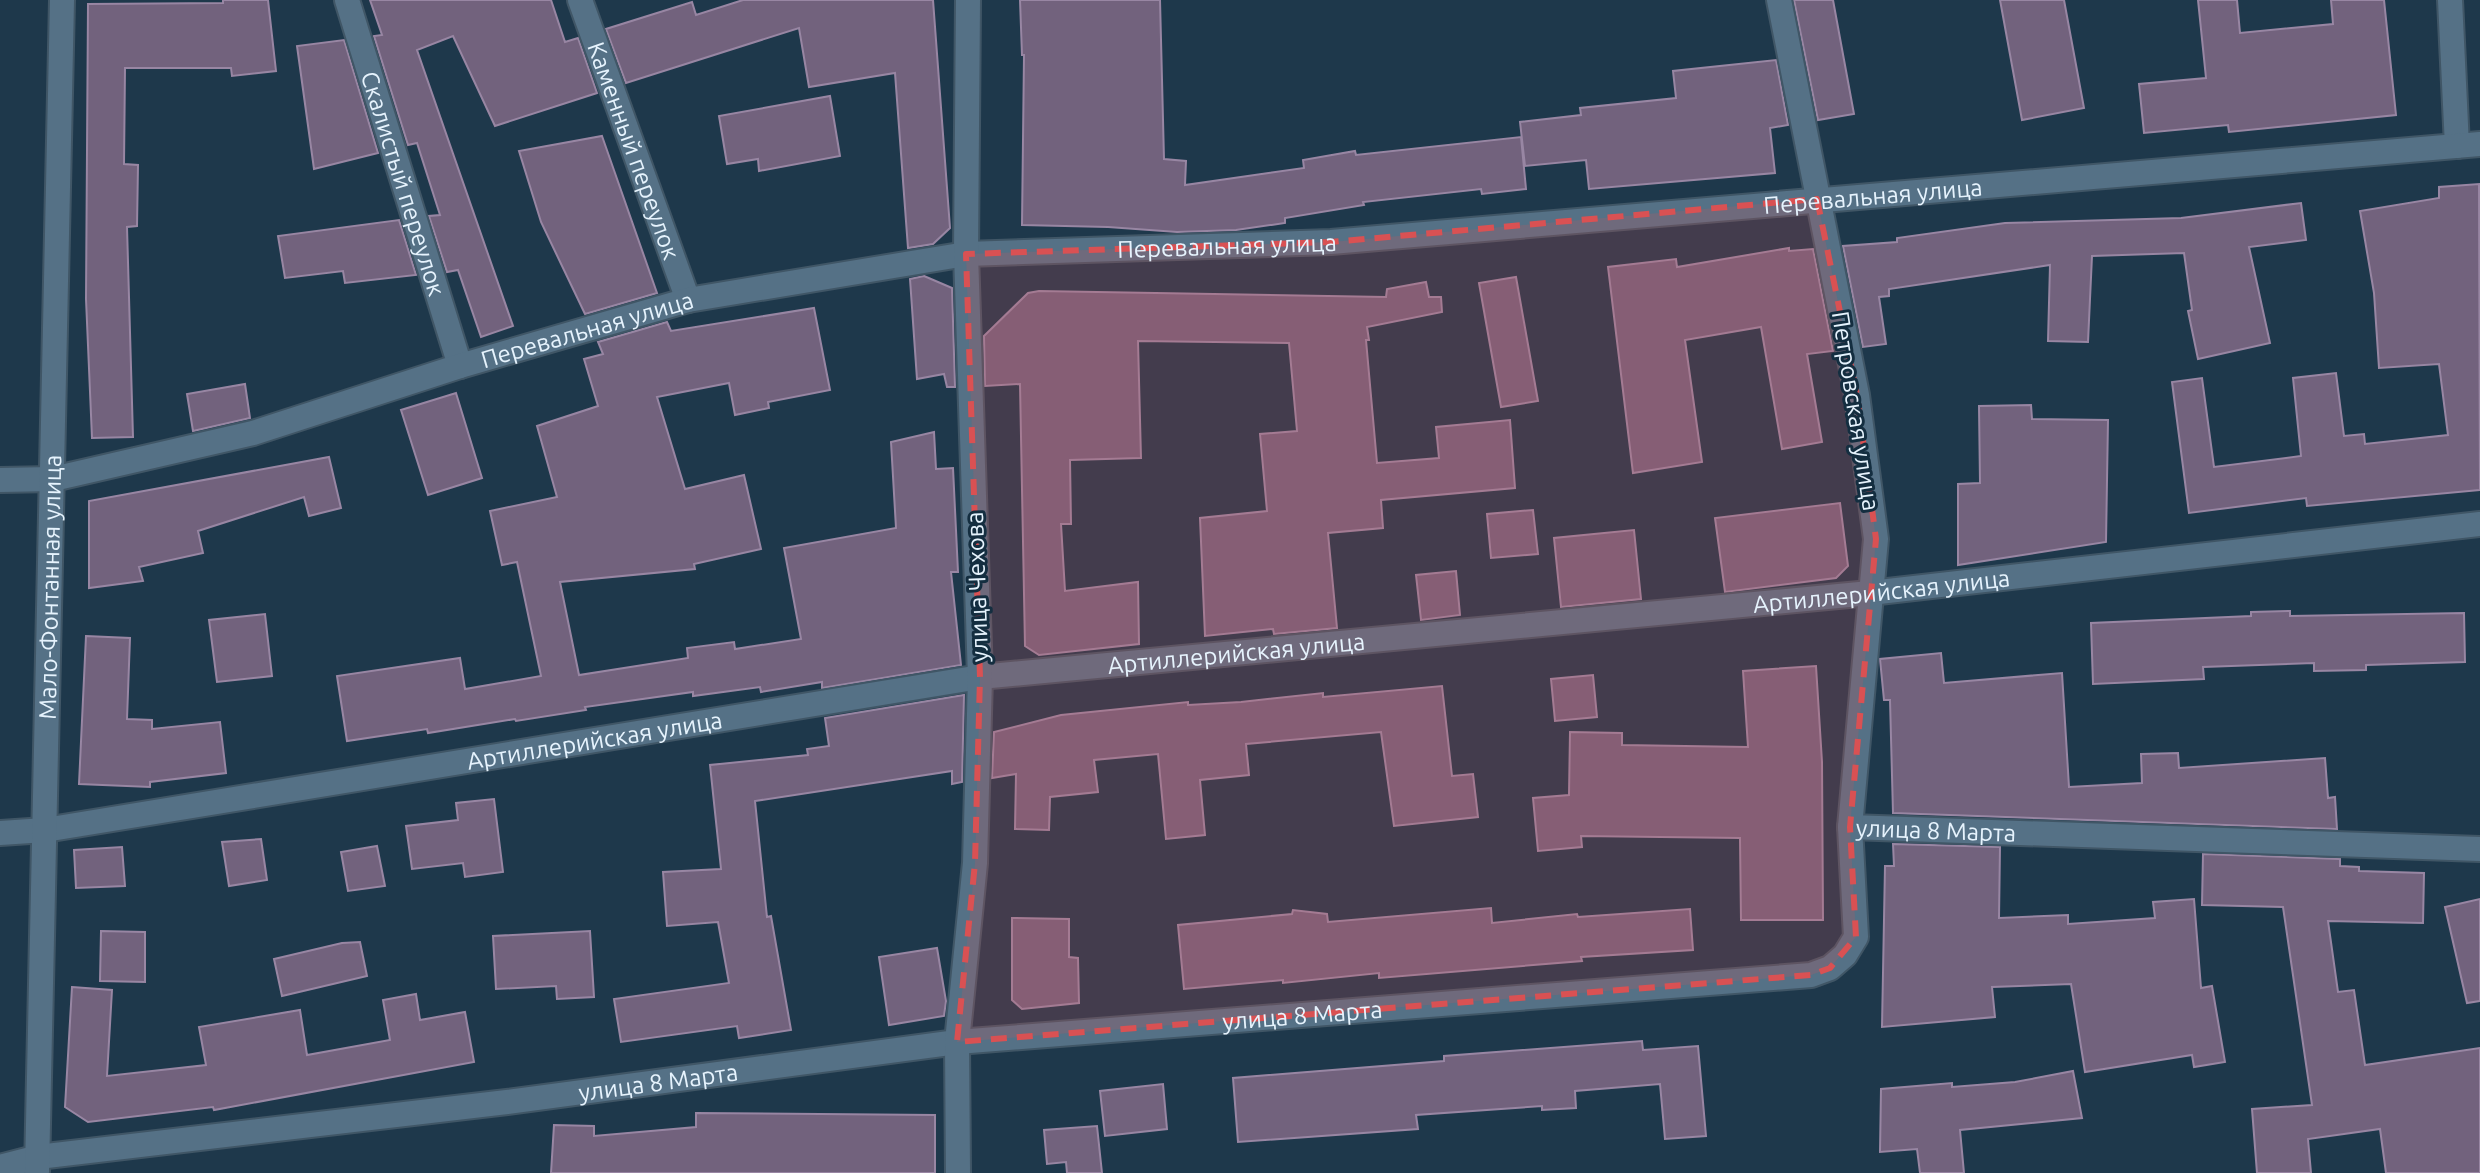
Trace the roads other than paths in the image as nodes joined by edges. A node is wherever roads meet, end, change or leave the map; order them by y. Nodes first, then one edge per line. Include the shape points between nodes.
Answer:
1 (62, 0) edge
2 (347, 0) edge
3 (580, 0) edge
4 (968, 0) edge
5 (1779, 0) edge
6 (2450, 0) edge
7 (2468, 145) edge
8 (1817, 199) junction
9 (966, 254) junction
10 (688, 300) junction
11 (460, 366) junction
12 (53, 479) junction
13 (0, 480) edge
14 (2480, 524) edge
15 (1870, 593) junction
16 (980, 677) junction
17 (1850, 827) junction
18 (45, 830) junction
19 (0, 833) edge
20 (2480, 849) edge
21 (957, 1042) junction
22 (37, 1165) edge
23 (0, 1167) edge
24 (958, 1173) edge

1 - 12 street, Мало-Фонтанная улица
2 - 11 street, Скалистый переулок
3 - 10 street, Каменный переулок
4 - 9 street, улица Чехова
5 - 8 street, Петровская улица
6 - 7 street
7 - 8 street, Перевальная улица
8 - 9 street, Перевальная улица via 1331,242
8 - 15 street, Петровская улица via 1857,395 1876,539
9 - 10 street, Перевальная улица
9 - 16 street, улица Чехова
10 - 11 street, Перевальная улица
11 - 12 street, Перевальная улица via 253,433
12 - 13 street, Перевальная улица
12 - 18 street, Мало-Фонтанная улица
14 - 15 street, Артиллерийская улица
15 - 16 street, Артиллерийская улица
15 - 17 street, Петровская улица
16 - 18 street, Артиллерийская улица
16 - 21 street, улица Чехова via 975,863
17 - 20 street, улица 8 Марта
17 - 21 street, улица 8 Марта via 1856,937 1830,968 1811,975
18 - 19 street, Артиллерийская улица
18 - 22 street, Мало-Фонтанная улица
21 - 22 street, улица 8 Марта
21 - 24 street, улица Чехова
22 - 23 street, улица 8 Марта

